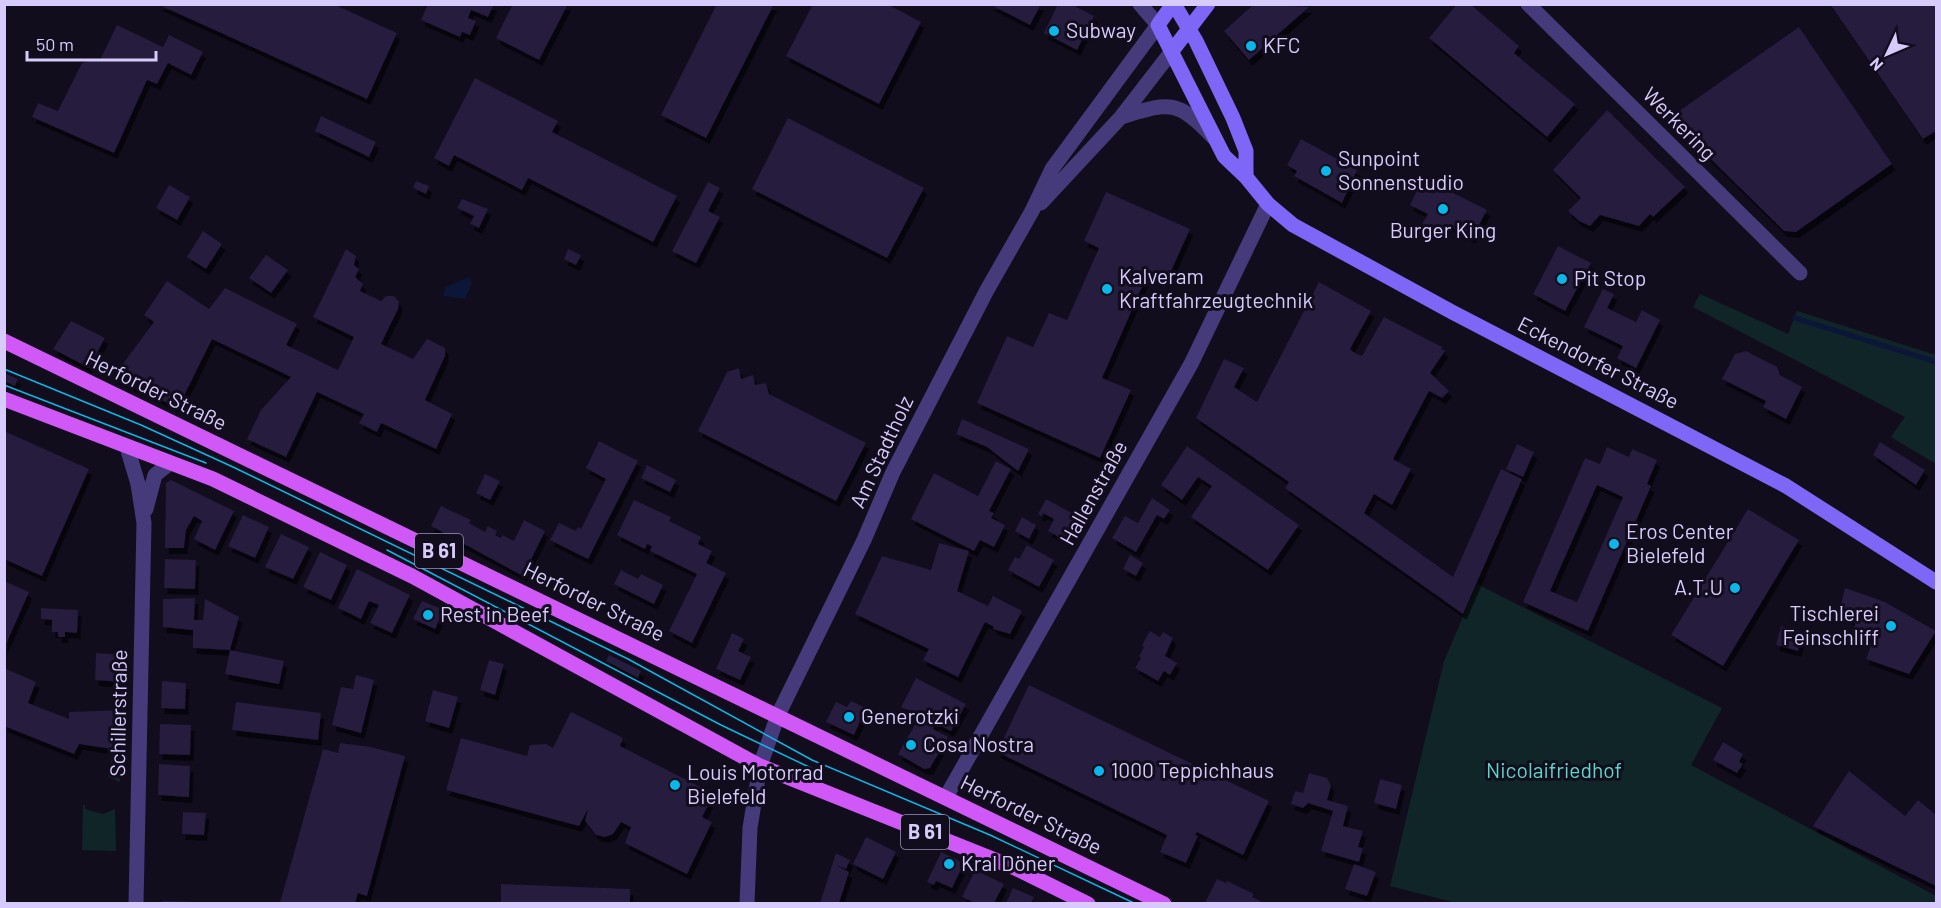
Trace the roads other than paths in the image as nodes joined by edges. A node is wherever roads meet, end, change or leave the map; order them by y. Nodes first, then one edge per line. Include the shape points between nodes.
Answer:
1 (1140, 4) edge
2 (1174, 4) edge
3 (1208, 4) edge
4 (1528, 4) edge
5 (1158, 25) junction
6 (1189, 28) junction
7 (1172, 51) junction
8 (1121, 117) junction
9 (1217, 140) junction
10 (1246, 177) junction
11 (1268, 204) junction
12 (1032, 211) junction
13 (1800, 273) dead end
14 (4, 342) edge
15 (4, 399) edge
16 (127, 447) junction
17 (170, 463) junction
18 (144, 523) junction
19 (1936, 582) edge
20 (778, 715) junction
21 (759, 766) junction
22 (946, 797) junction
23 (136, 903) edge
24 (747, 903) edge
25 (1088, 903) edge
26 (1164, 903) edge

1 - 5 street, Eckendorfer Straße
2 - 5 main road, Am Stadtholz
2 - 6 main road
3 - 6 main road, Am Stadtholz
4 - 13 street, Werkering
5 - 7 main road, Eckendorfer Straße
5 - 12 street, Am Stadtholz via 1052,169
6 - 7 main road, Am Stadtholz
6 - 10 main road via 1246,152
7 - 8 street, Am Stadtholz
7 - 9 main road, Eckendorfer Straße
8 - 9 street via 1161,105 1180,108
8 - 12 street, Am Stadtholz
9 - 10 main road, Eckendorfer Straße via 1224,156
10 - 11 main road, Eckendorfer Straße
11 - 19 main road, Eckendorfer Straße via 1293,225 1385,276 1786,486
11 - 22 street, Hallenstraße via 1191,364
12 - 20 street, Am Stadtholz via 944,372
14 - 20 main road, Herforder Straße / B 61
15 - 16 main road, B 61
16 - 17 main road, B 61
16 - 18 street, Schillerstraße
17 - 18 street, Schillerstraße via 155,476
17 - 21 main road, B 61 via 213,479 412,576
18 - 23 street, Schillerstraße
20 - 21 street, Am Stadtholz
20 - 22 main road, Herforder Straße / B 61
21 - 24 street, Am Stadtholz via 750,828
21 - 25 main road, B 61 via 1015,868
22 - 26 main road, Herforder Straße / B 61

